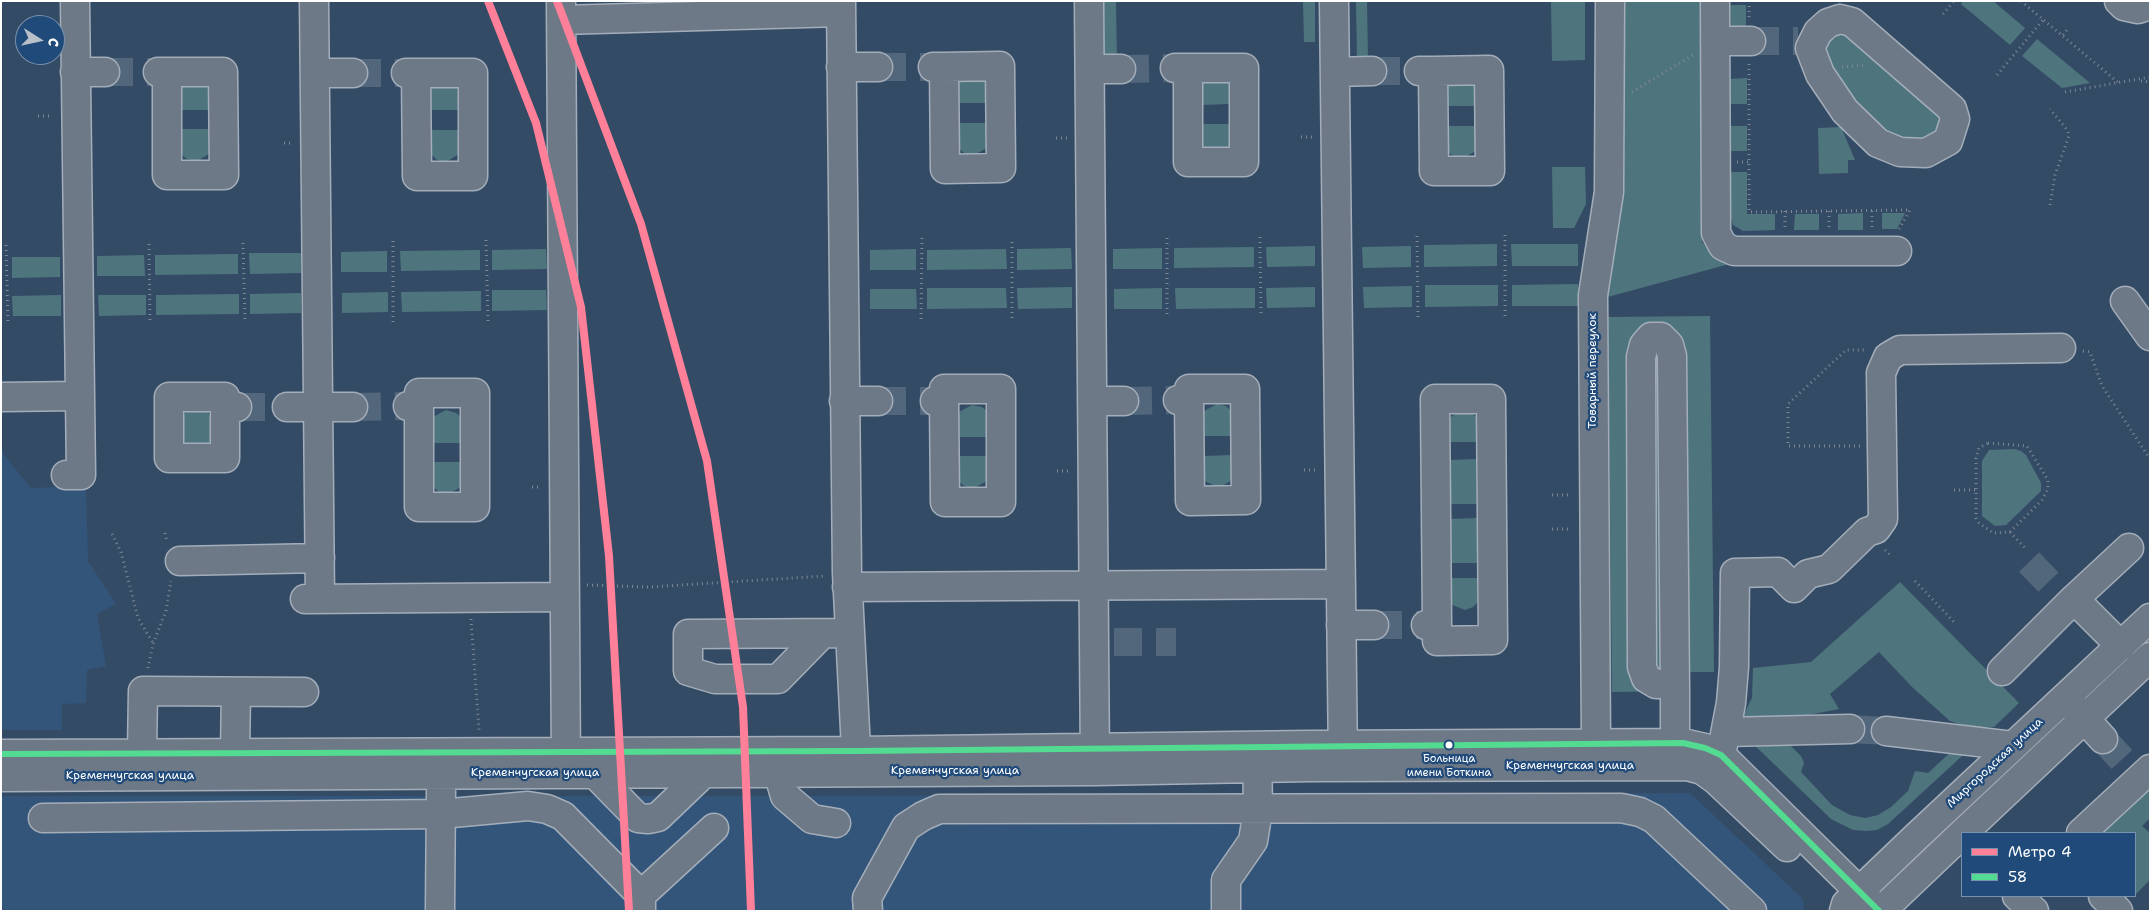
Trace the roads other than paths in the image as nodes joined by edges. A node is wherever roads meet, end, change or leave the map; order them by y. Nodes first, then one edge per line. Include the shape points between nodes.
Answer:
1 (75, 1) edge
2 (314, 1) edge
3 (1089, 1) edge
4 (1334, 1) edge
5 (1610, 1) edge
6 (1715, 1) edge
7 (2119, 1) edge
8 (2150, 5) edge
9 (841, 7) edge
10 (561, 10) edge
11 (1715, 41) junction
12 (1750, 41) tunnel mouth
13 (842, 67) junction
14 (878, 67) tunnel mouth
15 (1121, 68) tunnel mouth
16 (1090, 69) junction
17 (1817, 69) joint
18 (1372, 71) tunnel mouth
19 (75, 72) junction
20 (105, 72) tunnel mouth
21 (1335, 72) junction
22 (315, 73) junction
23 (353, 73) tunnel mouth
24 (1897, 242) road end
25 (2125, 301) dead end
26 (2150, 336) edge
27 (2061, 348) road end
28 (79, 396) junction
29 (1, 397) edge
30 (844, 401) junction
31 (878, 401) tunnel mouth
32 (1092, 401) junction
33 (1124, 401) tunnel mouth
34 (287, 407) tunnel mouth
35 (318, 407) junction
36 (353, 407) tunnel mouth
37 (66, 475) dead end
38 (2129, 548) dead end
39 (320, 558) junction
40 (173, 560) road end
41 (847, 580) junction
42 (1341, 584) junction
43 (1093, 585) junction
44 (564, 591) junction
45 (2069, 593) junction
46 (2150, 618) edge
47 (1341, 625) junction
48 (1374, 625) tunnel mouth
49 (1431, 625) joint
50 (850, 632) junction
51 (822, 634) dead end
52 (2121, 646) junction
53 (2150, 657) edge
54 (2002, 672) dead end
55 (1675, 684) junction
56 (236, 692) junction
57 (304, 692) dead end
58 (2065, 697) junction
59 (2084, 718) junction
60 (1850, 729) tunnel mouth
61 (1886, 731) tunnel mouth
62 (2103, 739) tunnel mouth
63 (1596, 743) junction
64 (1675, 743) junction
65 (1723, 743) junction
66 (2014, 746) junction
67 (142, 753) junction
68 (235, 753) junction
69 (1, 754) edge
70 (1343, 756) junction
71 (1258, 757) junction
72 (1094, 760) junction
73 (566, 761) junction
74 (857, 761) junction
75 (2139, 771) edge
76 (593, 772) junction
77 (705, 772) junction
78 (778, 772) junction
79 (1, 776) edge
80 (441, 802) junction
81 (1258, 810) junction
82 (43, 818) dead end
83 (836, 823) dead end
84 (714, 828) dead end
85 (1966, 832) edge
86 (2082, 832) edge
87 (1961, 837) edge
88 (2018, 897) edge
89 (2104, 897) edge
90 (641, 903) edge
91 (1851, 904) edge
92 (440, 911) edge
93 (868, 911) edge
94 (1226, 911) edge
95 (1752, 911) edge
96 (1880, 911) edge
97 (2034, 911) edge
98 (2118, 911) edge

1 - 19 street
2 - 22 street
3 - 16 street
4 - 21 street
5 - 63 street, Товарный переулок via 1609,192 1593,295
6 - 11 street
7 - 8 street via 2124,6 2138,8
9 - 10 street
9 - 13 street
10 - 44 street
11 - 12 street
11 - 24 street via 1716,233 1722,246 1734,251
13 - 14 street
13 - 30 street
15 - 16 street
16 - 32 street
17 - 17 street via 1805,41 1828,23 1840,19 1852,22 1952,109 1955,119 1948,141 1926,153 1900,152 1878,142 1845,111
18 - 21 street
19 - 20 street
19 - 28 street
21 - 42 street
22 - 23 street
22 - 35 street
25 - 26 street
27 - 65 street via 1900,350 1888,357 1881,373 1883,519 1876,529 1868,532 1829,568 1808,574 1794,588 1778,572 1735,573 1734,668
28 - 29 street
28 - 37 street via 81,475
30 - 31 street
30 - 41 street
32 - 33 street
32 - 43 street
34 - 35 street
35 - 36 street
35 - 39 street
38 - 45 street
39 - 40 street
39 - 44 street via 312,599 469,598
41 - 43 street
41 - 50 street
42 - 43 street
42 - 47 street
43 - 72 street via 1104,642
44 - 73 street
45 - 52 street
45 - 54 street
46 - 52 street, Миргородская улица
47 - 48 street
47 - 70 street
49 - 49 street via 1437,641 1493,640 1491,399 1435,399
50 - 51 street
50 - 74 street
52 - 58 street, Миргородская улица
53 - 59 street
55 - 55 street via 1672,356 1669,344 1661,337 1651,337 1644,345 1641,357 1642,667 1646,678 1656,684
55 - 64 street
56 - 57 street
56 - 67 street via 143,692
56 - 68 street
58 - 59 street
58 - 66 street, Миргородская улица
59 - 62 street
59 - 85 street
60 - 65 street
61 - 66 street
63 - 64 street, Кременчугская улица
63 - 70 street, Кременчугская улица
64 - 65 street, Кременчугская улица via 1705,748
65 - 91 street, Кременчугская улица
66 - 91 street, Миргородская улица
67 - 68 street, Кременчугская улица
67 - 69 street, Кременчугская улица
68 - 73 street, Кременчугская улица
70 - 71 street, Кременчугская улица
70 - 91 street, Кременчугская улица via 1687,766 1702,770
71 - 72 street, Кременчугская улица
71 - 81 street
72 - 74 street, Кременчугская улица
73 - 74 street, Кременчугская улица
73 - 76 street, Кременчугская улица
73 - 79 street, Кременчугская улица
74 - 78 street, Кременчугская улица
75 - 86 street
76 - 77 street, Кременчугская улица
76 - 77 street via 638,818 648,819 658,816
77 - 78 street, Кременчугская улица
78 - 83 street via 785,796 812,819
80 - 82 street
80 - 90 street via 528,806 563,816
80 - 92 street
81 - 93 street via 940,809 906,827 868,898
81 - 94 street via 1253,841 1226,880
81 - 95 street via 1621,808 1654,819
84 - 90 street
87 - 96 street
88 - 97 street
89 - 98 street
91 - 96 street, Кременчугская улица

